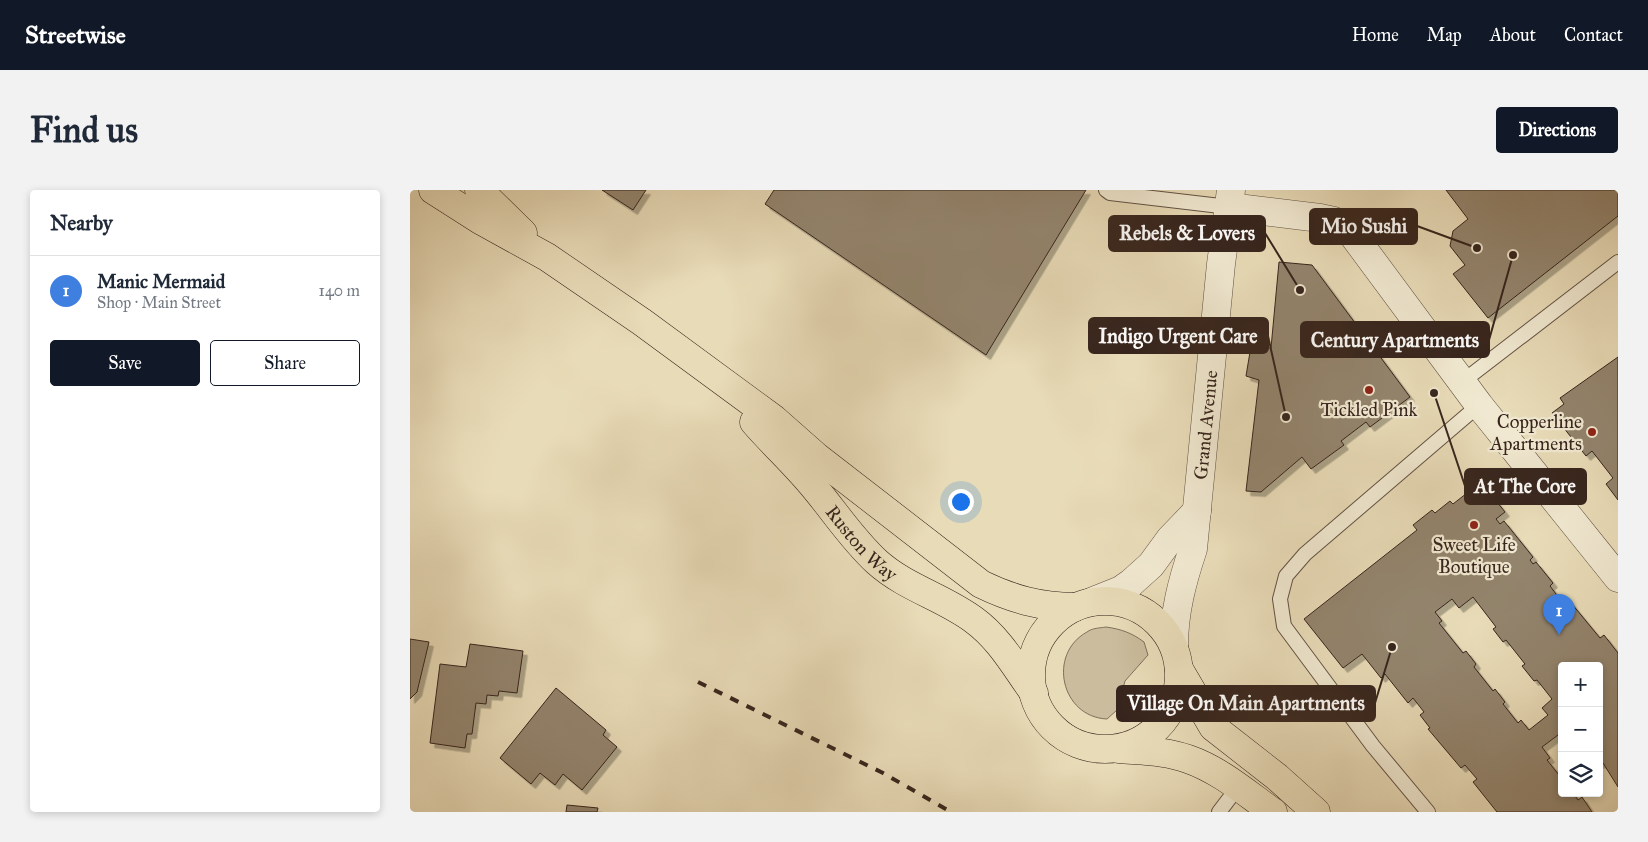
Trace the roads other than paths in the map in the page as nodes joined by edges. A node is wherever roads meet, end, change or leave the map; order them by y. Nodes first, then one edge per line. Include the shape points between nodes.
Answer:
1 (433, 190) edge
2 (479, 190) edge
3 (1106, 190) edge
4 (1230, 198) edge
5 (547, 257) junction
6 (1618, 262) edge
7 (708, 371) junction
8 (1462, 382) junction
9 (1480, 406) junction
10 (1197, 511) junction
11 (1618, 578) edge
12 (1083, 605) junction
13 (1176, 658) junction
14 (1034, 693) junction
15 (1110, 748) junction
16 (1238, 786) junction
17 (1219, 812) edge
18 (1273, 812) edge
19 (1316, 812) edge
20 (1428, 812) edge

1 - 5 main road, Ruston Way
2 - 5 main road, Ruston Way
3 - 4 lane via 1110,193
4 - 8 street via 1320,218 1350,231
4 - 10 street, Grand Avenue
5 - 7 main road, Ruston Way
6 - 8 lane
7 - 12 main road, Ruston Way via 774,418 817,457 981,584 1008,597 1046,607
7 - 14 main road, Ruston Way via 804,475 860,545 890,573 956,608 988,631
8 - 9 street
9 - 11 street
9 - 20 lane via 1305,554 1286,576 1280,599 1284,626 1373,746
10 - 12 street via 1151,565 1130,583 1121,590
10 - 13 street, Grand Avenue via 1193,549 1174,619
12 - 13 main road via 1118,602 1149,615 1164,629
12 - 14 main road via 1051,624 1042,636 1032,664
13 - 15 main road via 1178,686 1174,702 1155,729 1134,742
13 - 19 main road via 1213,726
14 - 15 main road via 1054,728 1070,740 1090,747
15 - 16 main road via 1187,758
16 - 17 lane
16 - 18 main road

